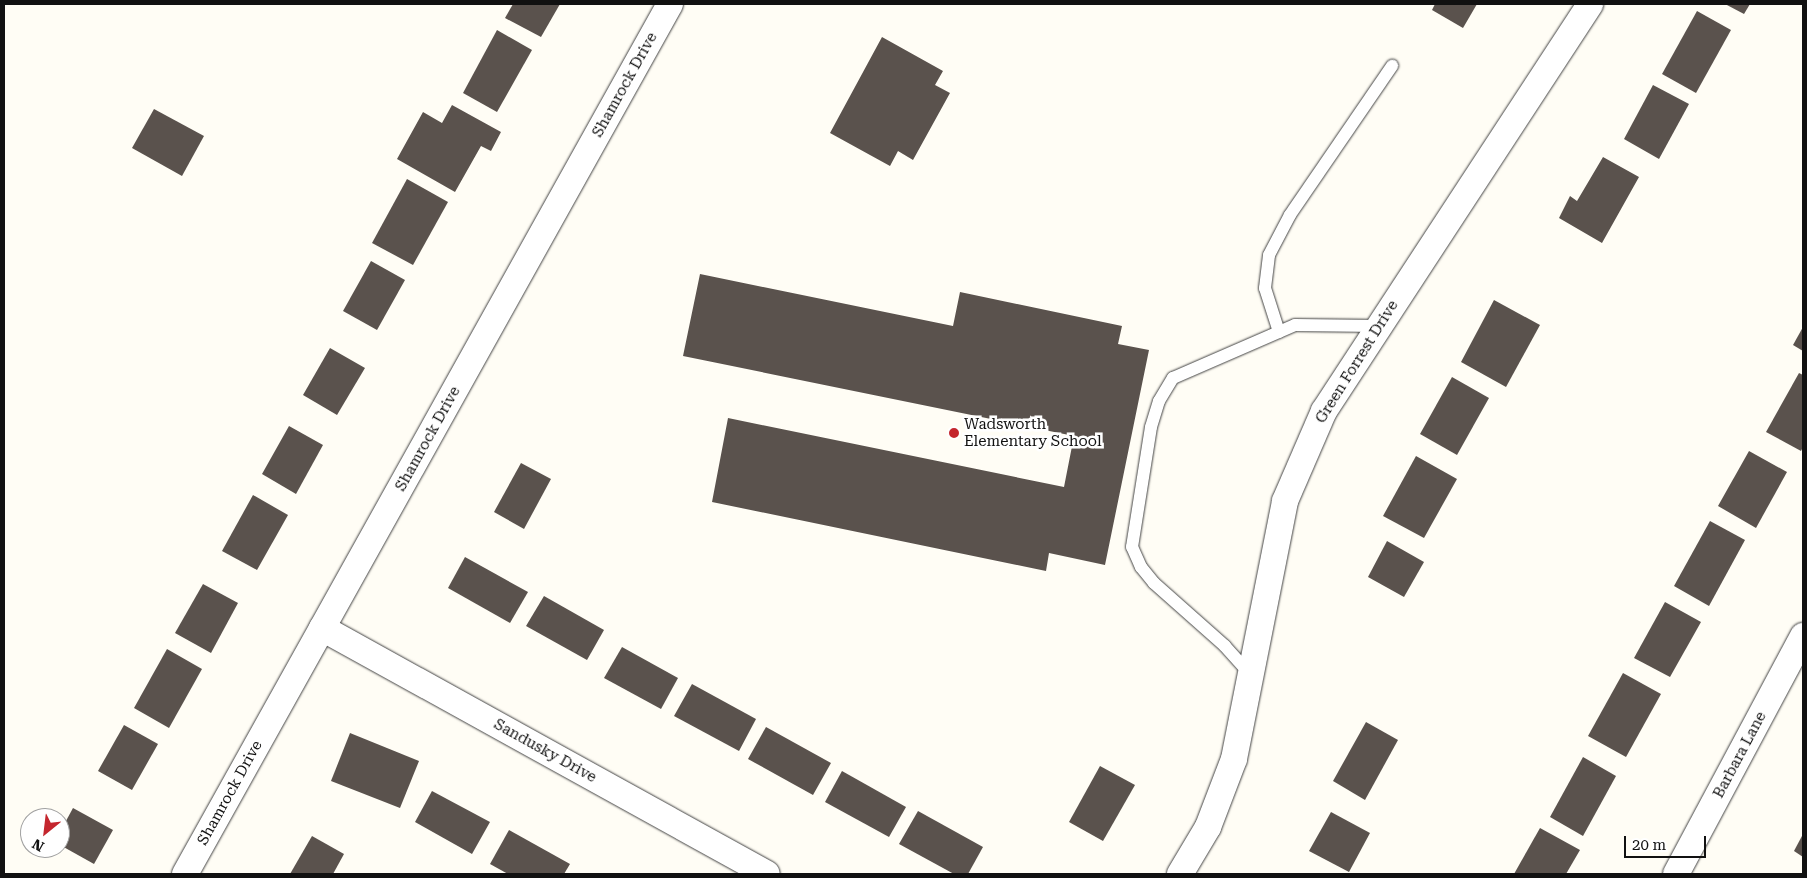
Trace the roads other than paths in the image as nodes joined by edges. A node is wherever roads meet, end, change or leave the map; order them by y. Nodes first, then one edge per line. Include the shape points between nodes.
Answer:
1 (670, 4) edge
2 (1590, 4) edge
3 (1392, 66) dead end
4 (1379, 326) junction
5 (1279, 332) junction
6 (322, 628) junction
7 (1803, 636) edge
8 (1250, 674) junction
9 (185, 874) edge
10 (767, 874) edge
11 (1180, 874) edge
12 (1676, 874) edge

1 - 6 street, Shamrock Drive
2 - 4 street, Green Forrest Drive
3 - 5 lane via 1290,215 1269,255 1265,288
4 - 5 lane via 1295,325
4 - 8 street, Green Forrest Drive via 1324,411 1285,501
5 - 8 lane via 1173,378 1159,401 1151,427 1132,547 1154,583 1225,646
6 - 9 street, Shamrock Drive
6 - 10 street, Sandusky Drive
7 - 12 street, Barbara Lane
8 - 11 street, Green Forrest Drive via 1234,759 1208,827

